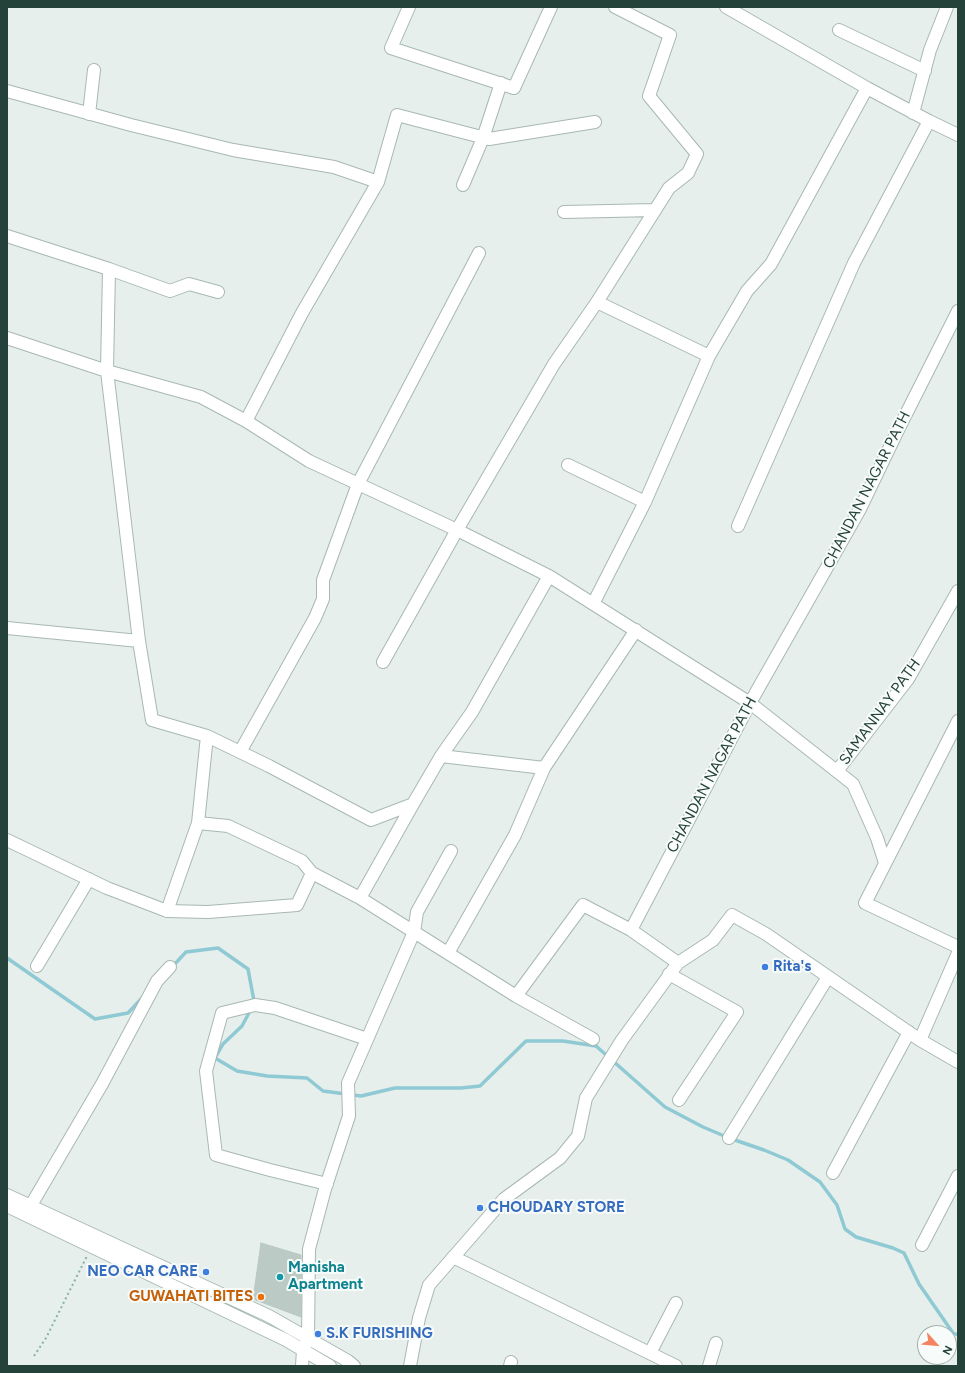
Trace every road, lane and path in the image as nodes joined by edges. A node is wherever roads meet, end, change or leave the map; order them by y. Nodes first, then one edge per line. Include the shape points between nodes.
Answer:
1 (409, 7) edge
2 (551, 7) edge
3 (615, 7) edge
4 (726, 7) edge
5 (947, 7) edge
6 (839, 30) dead end
7 (94, 70) dead end
8 (925, 71) junction
9 (501, 84) junction
10 (867, 88) junction
11 (7, 91) edge
12 (913, 113) junction
13 (89, 114) junction
14 (929, 121) junction
15 (596, 122) dead end
16 (958, 135) edge
17 (483, 138) junction
18 (378, 182) junction
19 (463, 186) dead end
20 (654, 210) junction
21 (564, 212) dead end
22 (7, 236) edge
23 (479, 253) dead end
24 (109, 269) junction
25 (218, 292) dead end
26 (597, 302) junction
27 (958, 311) edge
28 (7, 338) edge
29 (709, 356) junction
30 (107, 371) junction
31 (246, 421) junction
32 (568, 465) dead end
33 (358, 484) junction
34 (645, 502) junction
35 (738, 526) dead end
36 (456, 530) junction
37 (549, 576) junction
38 (958, 591) edge
39 (593, 604) junction
40 (7, 628) edge
41 (636, 630) junction
42 (139, 641) junction
43 (383, 662) dead end
44 (750, 702) junction
45 (958, 721) edge
46 (207, 736) junction
47 (240, 752) junction
48 (441, 756) junction
49 (544, 768) junction
50 (837, 771) junction
51 (413, 804) junction
52 (198, 824) junction
53 (7, 840) edge
54 (451, 851) dead end
55 (885, 863) junction
56 (312, 873) junction
57 (89, 879) junction
58 (360, 898) junction
59 (167, 911) junction
60 (631, 930) junction
61 (414, 932) junction
62 (958, 946) edge
63 (448, 953) junction
64 (958, 953) edge
65 (678, 963) junction
66 (37, 966) dead end
67 (170, 967) dead end
68 (669, 974) junction
69 (828, 977) junction
70 (516, 996) junction
71 (909, 1032) junction
72 (367, 1039) junction
73 (593, 1039) dead end
74 (920, 1040) junction
75 (958, 1062) edge
76 (680, 1100) dead end
77 (729, 1138) dead end
78 (833, 1173) dead end
79 (958, 1176) edge
80 (327, 1184) junction
81 (7, 1195) edge
82 (7, 1206) edge
83 (27, 1211) junction
84 (922, 1245) dead end
85 (88, 1254) dead end
86 (453, 1257) junction
87 (676, 1303) dead end
88 (308, 1338) junction
89 (716, 1343) dead end
90 (303, 1350) junction
91 (650, 1353) junction
92 (34, 1356) dead end
93 (302, 1366) edge
94 (330, 1366) edge
95 (354, 1366) edge
96 (410, 1366) edge
97 (676, 1366) edge
98 (709, 1366) edge

1 - 9 street via 391,48
2 - 9 street via 514,88
3 - 20 street via 670,35 649,96 697,154 688,173 669,188
4 - 10 street
5 - 8 street via 930,50
6 - 8 street
7 - 13 street
8 - 12 street
9 - 17 street
10 - 12 street
10 - 29 street via 770,264 747,291
11 - 13 street
12 - 14 street
13 - 18 street via 233,150 334,167
14 - 16 street
14 - 35 street via 854,263
15 - 17 street
17 - 18 street via 397,115
17 - 19 street
18 - 31 street via 302,313
20 - 21 street
20 - 26 street
22 - 24 street
23 - 33 street
24 - 25 street via 170,291 189,284
24 - 30 street
26 - 29 street
26 - 36 street via 554,364
27 - 44 street, CHANDAN NAGAR PATH via 860,509
28 - 30 street
29 - 34 street
30 - 31 street via 202,397
30 - 42 street
31 - 33 street via 309,461
32 - 34 street
33 - 36 street
33 - 47 street via 323,580 322,599 315,618
34 - 39 street
36 - 37 street
36 - 43 street
37 - 39 street
37 - 48 street via 472,712
38 - 50 street, SAMANNAY PATH via 908,679
39 - 41 street
40 - 42 street
41 - 44 street
41 - 49 street
42 - 46 street via 152,720
44 - 50 street
44 - 60 street, CHANDAN NAGAR PATH
45 - 55 street
46 - 47 street
46 - 52 street
47 - 51 street via 371,820
48 - 49 street
48 - 51 street
49 - 63 street via 515,835
50 - 55 street via 853,784
51 - 58 street
52 - 56 street via 228,826 302,861
52 - 59 street
53 - 57 street
54 - 61 street via 416,912
55 - 62 street via 865,904
56 - 58 street
56 - 59 street via 297,904 208,912
57 - 59 street
57 - 66 street
58 - 61 street
60 - 65 street
60 - 70 street via 583,905
61 - 63 street
61 - 72 street
63 - 70 street
64 - 74 street
65 - 68 street
65 - 69 street via 713,940 732,915 766,934
67 - 83 street via 157,981 102,1084
68 - 76 street via 737,1012
68 - 86 street via 622,1040 586,1098 578,1136 560,1158 504,1199
69 - 71 street
69 - 77 street
70 - 73 street
71 - 74 street
71 - 78 street
72 - 80 street via 348,1083 349,1116
72 - 80 street via 275,1008 255,1005 222,1013 206,1071 216,1155
74 - 75 street
79 - 84 street
80 - 88 street via 308,1249
81 - 83 street
82 - 83 street
83 - 88 street via 269,1316
83 - 90 street
85 - 92 path via 46,1338
86 - 91 street
86 - 96 street via 429,1284 419,1318
87 - 91 street
88 - 90 street
88 - 95 street
89 - 98 street
90 - 93 street
90 - 94 street
91 - 97 street

